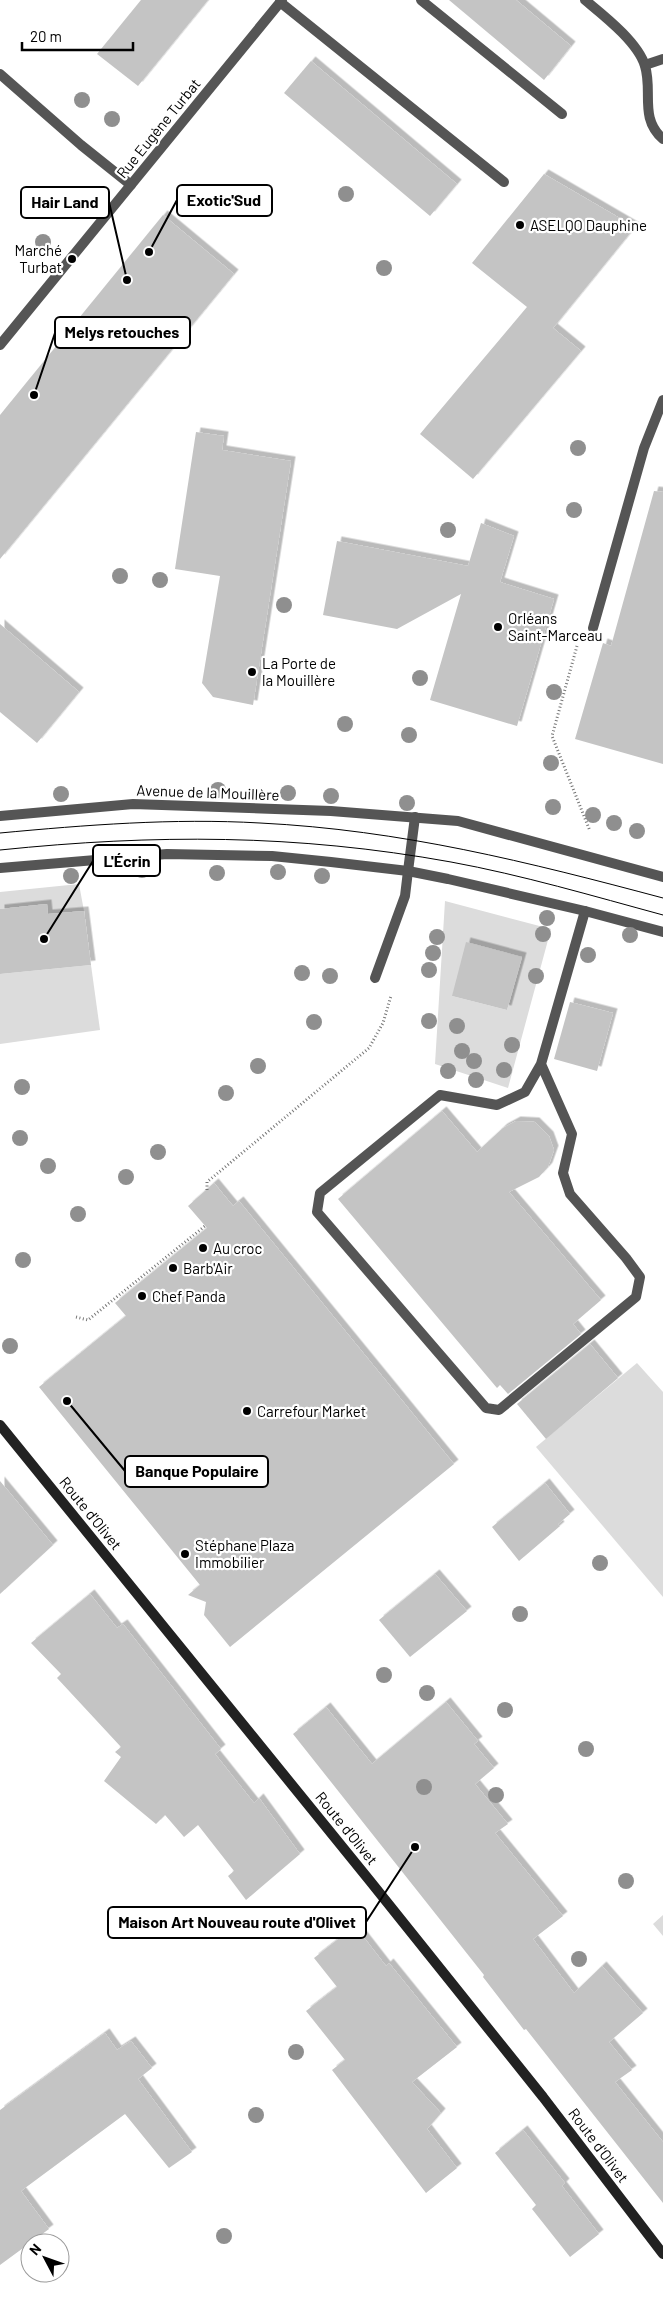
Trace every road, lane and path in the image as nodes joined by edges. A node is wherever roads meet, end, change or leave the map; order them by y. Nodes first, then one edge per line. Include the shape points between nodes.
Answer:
1 (421, 0) edge
2 (585, 0) edge
3 (281, 1) edge
4 (663, 59) edge
5 (645, 65) junction
6 (0, 74) edge
7 (562, 114) dead end
8 (663, 138) edge
9 (504, 182) dead end
10 (131, 185) junction
11 (0, 344) edge
12 (663, 400) edge
13 (593, 628) joint
14 (0, 816) edge
15 (415, 817) junction
16 (592, 835) dead end
17 (0, 868) edge
18 (408, 871) junction
19 (663, 877) edge
20 (585, 911) junction
21 (663, 932) edge
22 (376, 978) dead end
23 (393, 988) dead end
24 (541, 1064) junction
25 (207, 1190) dead end
26 (205, 1226) dead end
27 (76, 1317) dead end
28 (0, 1425) edge
29 (663, 2254) edge

1 - 7 street
2 - 5 street via 625,34
3 - 9 street
3 - 10 street, Rue Eugène Turbat
4 - 5 street
5 - 8 street via 649,118 654,131
6 - 10 street
10 - 11 street, Rue Eugène Turbat
12 - 13 street via 644,448
13 - 16 path via 580,634 552,736
14 - 15 street, Avenue de la Mouillère via 133,804 331,810
15 - 18 street
15 - 19 street, Avenue de la Mouillère via 470,824
17 - 18 street via 167,854 272,856
18 - 20 street
18 - 22 street via 406,896
20 - 21 street
20 - 24 street
23 - 25 path via 383,1023 369,1048 207,1182
24 - 24 street via 526,1092 497,1105 440,1095 320,1193 317,1212 486,1408 499,1410 636,1297 640,1277 570,1194 563,1173 572,1134
26 - 27 path via 88,1320
28 - 29 main road, Route d'Olivet via 543,2097

